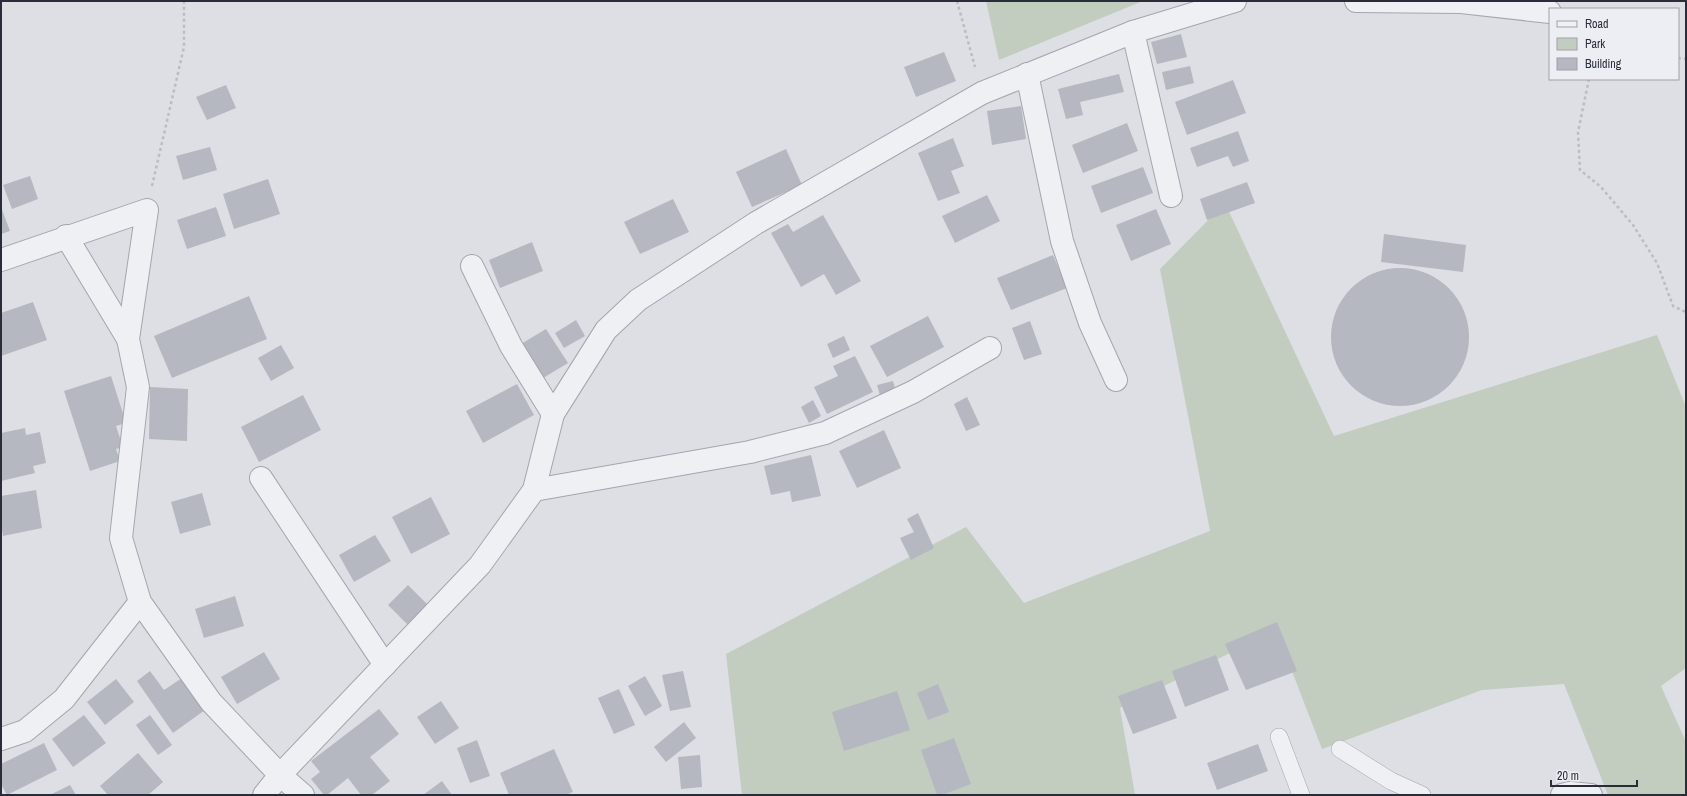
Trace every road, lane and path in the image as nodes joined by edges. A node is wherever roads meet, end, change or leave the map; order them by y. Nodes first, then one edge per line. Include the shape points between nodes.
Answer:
1 (184, 1) edge
2 (957, 1) edge
3 (1235, 1) edge
4 (1356, 1) edge
5 (1549, 12) edge
6 (1133, 32) junction
7 (1027, 74) junction
8 (1589, 80) edge
9 (982, 93) junction
10 (1171, 196) dead end
11 (147, 210) junction
12 (66, 236) junction
13 (1, 260) edge
14 (472, 266) dead end
15 (1686, 312) edge
16 (128, 339) junction
17 (990, 348) dead end
18 (1116, 380) dead end
19 (554, 414) junction
20 (261, 478) dead end
21 (534, 490) junction
22 (140, 602) junction
23 (385, 665) junction
24 (1279, 737) dead end
25 (1, 739) edge
26 (1340, 749) dead end
27 (280, 775) junction
28 (264, 795) edge
29 (303, 795) edge
30 (1301, 795) edge
31 (1422, 795) edge
32 (1562, 795) edge
33 (1591, 795) edge

1 - 11 path via 184,47
2 - 9 path
3 - 6 street
4 - 5 street via 1461,2
6 - 7 street
6 - 10 street
7 - 9 street
7 - 18 street via 1062,241 1090,323
8 - 15 path via 1578,132 1580,170 1601,187 1633,225 1657,263 1673,306
9 - 19 street via 756,223 638,300 606,330
11 - 12 street
11 - 16 street
12 - 13 street
12 - 16 street
14 - 19 street via 511,346
16 - 22 street via 138,387 121,538
17 - 21 street via 913,392 825,433 750,452
19 - 21 street
20 - 23 street
21 - 23 street via 480,565
22 - 25 street via 64,699 25,731
22 - 27 street via 211,702
23 - 27 street
24 - 30 lane
26 - 31 lane via 1391,781
27 - 28 street
27 - 29 street
32 - 33 street

